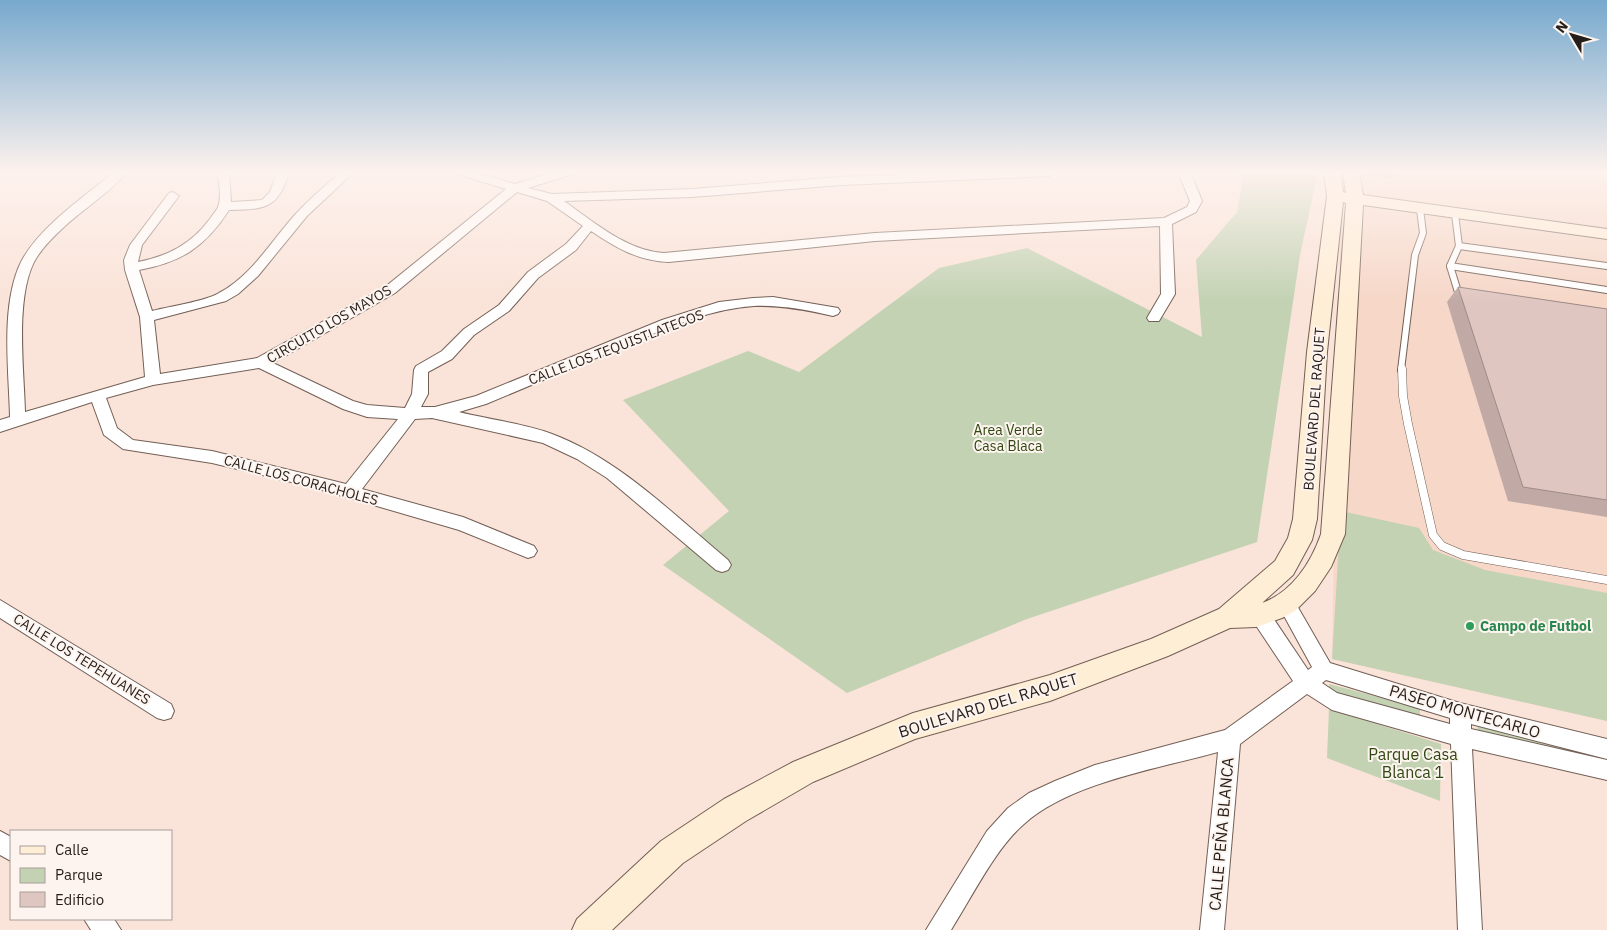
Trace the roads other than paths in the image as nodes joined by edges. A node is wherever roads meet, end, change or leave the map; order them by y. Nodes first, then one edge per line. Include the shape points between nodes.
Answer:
1 (72, 215) edge
2 (158, 215) edge
3 (218, 215) edge
4 (302, 215) edge
5 (481, 215) edge
6 (578, 215) edge
7 (1179, 215) edge
8 (1342, 215) edge
9 (1345, 215) edge
10 (1421, 215) edge
11 (1455, 215) edge
12 (1466, 215) edge
13 (1166, 222) junction
14 (591, 224) junction
15 (1607, 234) edge
16 (1459, 246) junction
17 (1450, 266) junction
18 (1607, 266) edge
19 (132, 267) junction
20 (1607, 290) edge
21 (1468, 296) edge
22 (833, 311) dead end
23 (147, 317) junction
24 (1154, 318) dead end
25 (1317, 352) junction
26 (1344, 358) junction
27 (261, 363) junction
28 (153, 380) junction
29 (97, 395) junction
30 (432, 412) junction
31 (410, 414) junction
32 (18, 419) junction
33 (0, 426) edge
34 (350, 492) junction
35 (1300, 540) junction
36 (528, 551) dead end
37 (1328, 552) junction
38 (722, 565) dead end
39 (1607, 580) edge
40 (1286, 603) junction
41 (1254, 606) junction
42 (0, 608) edge
43 (1324, 670) junction
44 (1305, 682) junction
45 (164, 711) dead end
46 (1460, 712) junction
47 (1462, 737) junction
48 (1230, 739) junction
49 (1607, 749) edge
50 (1607, 770) edge
51 (97, 920) edge
52 (109, 930) edge
53 (588, 930) edge
54 (938, 930) edge
55 (1212, 930) edge
56 (1470, 930) edge

1 - 32 street via 40,244 27,263 18,291
2 - 19 street via 136,245
3 - 19 street via 189,249 164,261
4 - 23 street via 232,293
5 - 27 street, CIRCUITO LOS MAYOS via 390,290
6 - 14 street
7 - 13 street
8 - 25 street, BOULEVARD DEL RAQUET
9 - 26 street, BOULEVARD DEL RAQUET
10 - 39 lane via 1423,233 1415,255 1401,374 1406,415 1433,536 1442,546 1463,555
11 - 16 lane
12 - 15 street
13 - 14 street via 875,236 662,258 628,247
13 - 24 street via 1168,294
14 - 31 street via 571,247 533,275 504,308 469,332 447,356 421,370 420,394
16 - 17 lane
16 - 18 lane
17 - 20 lane
17 - 21 lane via 1458,292
19 - 23 street
22 - 30 street, CALLE LOS TEQUISTLATECOS via 799,304 735,304 645,332 459,408
23 - 28 street
25 - 26 street
25 - 35 street, BOULEVARD DEL RAQUET via 1306,505
26 - 37 street, BOULEVARD DEL RAQUET via 1335,519
27 - 28 street, CIRCUITO LOS MAYOS
27 - 31 street via 358,408
28 - 29 street, CIRCUITO LOS MAYOS
29 - 32 street, CIRCUITO LOS MAYOS
29 - 34 street, CALLE LOS CORACHOLES via 110,432 129,445 212,457
30 - 31 street
30 - 38 street via 546,438 583,455 613,474
31 - 34 street
32 - 33 street, CIRCUITO LOS MAYOS
34 - 36 street, CALLE LOS CORACHOLES via 463,524
35 - 37 street
35 - 41 street, BOULEVARD DEL RAQUET via 1284,568 1261,590
37 - 40 street, BOULEVARD DEL RAQUET via 1316,572
40 - 41 street
40 - 43 street
41 - 44 street
41 - 53 street, BOULEVARD DEL RAQUET via 1158,648 1050,688 913,726 804,772 735,810 672,852
42 - 45 street, CALLE LOS TEPEHUANES
43 - 44 street
43 - 46 street, PASEO MONTECARLO
44 - 47 street, PASEO MONTECARLO via 1332,701
44 - 48 street
46 - 47 street
46 - 49 street, PASEO MONTECARLO
47 - 50 street, PASEO MONTECARLO
47 - 56 street
48 - 54 street via 1095,775 1037,801 1016,816 995,839
48 - 55 street, CALLE PEÑA BLANCA
51 - 52 street

